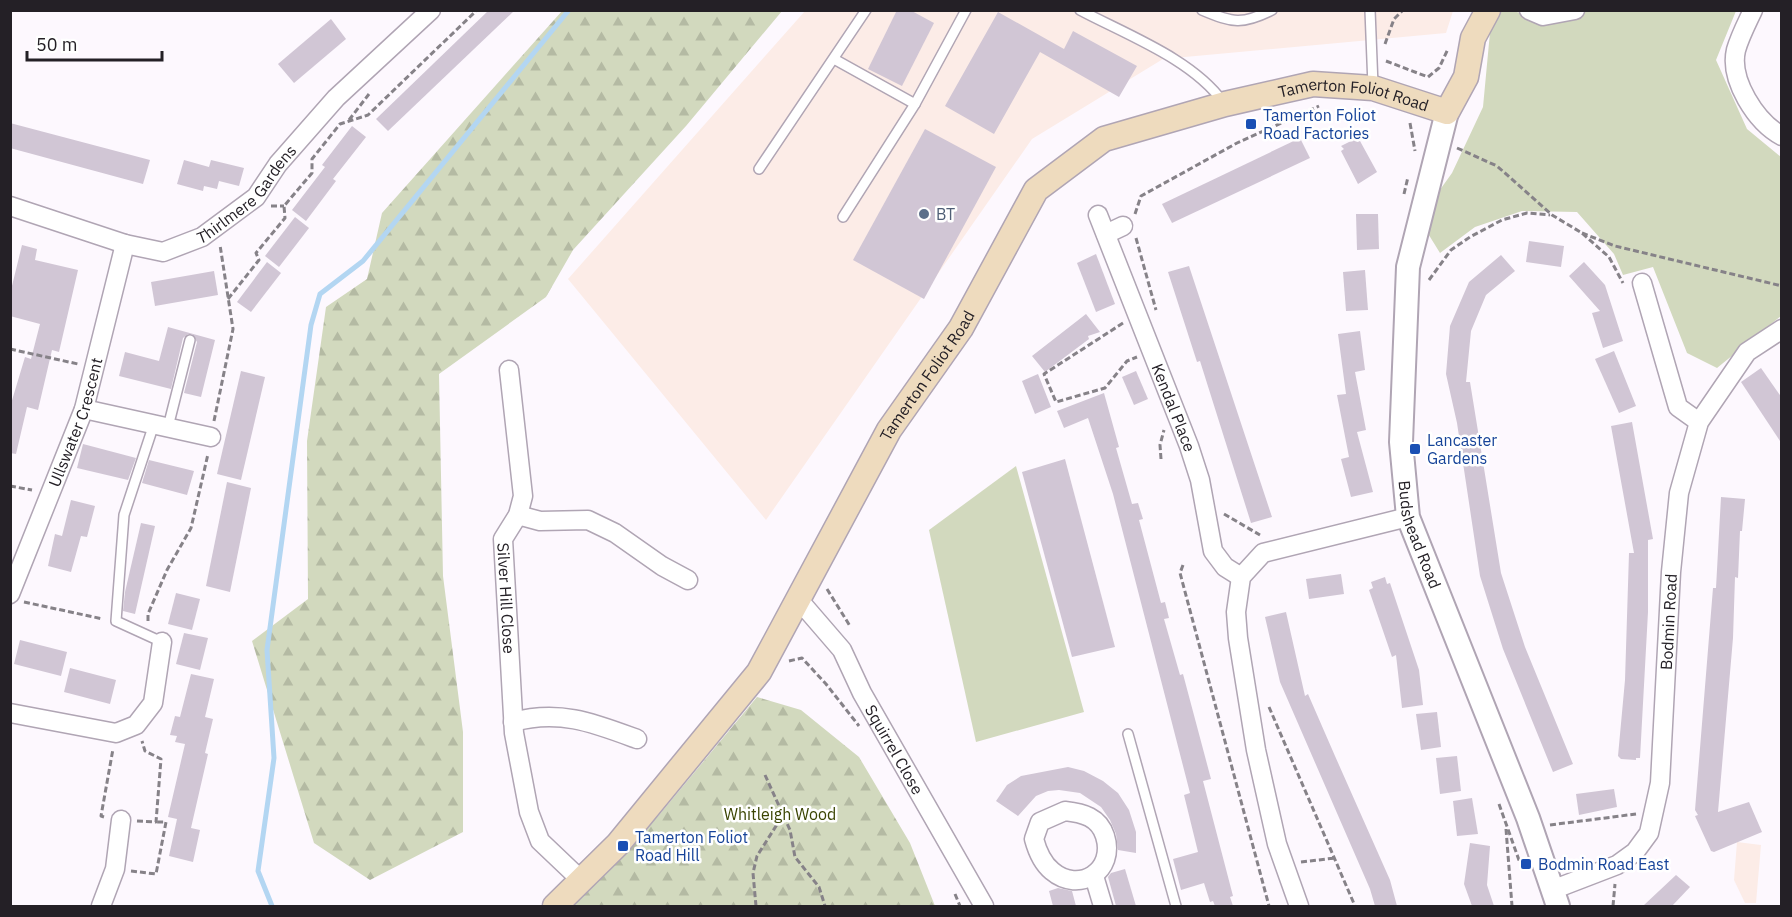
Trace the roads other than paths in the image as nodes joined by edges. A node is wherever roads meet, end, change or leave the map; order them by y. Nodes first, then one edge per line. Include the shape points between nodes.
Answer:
1 (431, 10) edge
2 (866, 10) edge
3 (966, 10) edge
4 (1080, 10) edge
5 (1202, 10) edge
6 (1272, 10) edge
7 (1370, 10) edge
8 (1488, 10) edge
9 (1529, 10) edge
10 (1575, 10) edge
11 (1753, 10) edge
12 (834, 59) junction
13 (1373, 88) junction
14 (915, 104) junction
15 (1225, 104) junction
16 (1447, 112) junction
17 (1782, 136) edge
18 (759, 169) dead end
19 (10, 206) edge
20 (1098, 215) dead end
21 (843, 218) dead end
22 (1127, 224) road end
23 (1106, 234) junction
24 (125, 244) junction
25 (1642, 283) road end
26 (1781, 332) edge
27 (190, 340) dead end
28 (509, 370) dead end
29 (84, 409) junction
30 (1699, 422) junction
31 (161, 425) junction
32 (211, 437) road end
33 (518, 515) junction
34 (1408, 517) junction
35 (1241, 577) junction
36 (688, 580) dead end
37 (16, 598) edge
38 (798, 598) junction
39 (154, 639) joint
40 (10, 713) edge
41 (513, 722) junction
42 (1128, 734) dead end
43 (637, 739) dead end
44 (121, 820) road end
45 (1094, 876) dead end
46 (581, 880) junction
47 (1555, 898) edge
48 (101, 906) edge
49 (555, 906) edge
50 (984, 906) edge
51 (1103, 906) edge
52 (1176, 906) edge
53 (1299, 906) edge

1 - 24 street, Thirlmere Gardens via 336,98 278,164 256,197 202,237 163,252
2 - 12 lane
3 - 14 lane
4 - 15 lane via 1183,65 1211,85
5 - 6 lane via 1223,19 1249,22
7 - 13 lane
8 - 16 main road, Budshead Road via 1473,38 1466,77
9 - 10 street via 1544,16
11 - 17 street via 1736,51 1738,79 1762,122
12 - 14 lane
12 - 18 lane
13 - 15 main road, Tamerton Foliot Road via 1313,84
13 - 16 main road, Tamerton Foliot Road
14 - 21 lane
15 - 38 main road, Tamerton Foliot Road via 1104,139 1036,190 961,328 889,430
16 - 34 street, Budshead Road via 1408,267 1401,442
19 - 24 street, Thirlmere Gardens
20 - 23 street, Kendal Place
22 - 23 street
23 - 35 street, Kendal Place via 1200,480 1213,551 1225,567
24 - 29 street, Ullswater Crescent
25 - 30 street via 1678,407
26 - 30 street, Bodmin Road via 1747,352
27 - 31 lane
28 - 33 street, Silver Hill Close via 523,496
29 - 31 street
29 - 37 street, Ullswater Crescent
30 - 47 street, Bodmin Road via 1679,493 1660,783 1649,833 1635,852 1617,865
31 - 32 street
31 - 39 lane via 124,515 116,621
33 - 36 street via 540,521 588,520
33 - 41 street, Silver Hill Close via 503,539
34 - 35 street via 1263,553
34 - 47 street, Budshead Road via 1528,818
35 - 53 street via 1236,612 1238,638 1256,750 1284,864
38 - 46 main road, Tamerton Foliot Road via 761,668 618,844
38 - 50 street, Squirrel Close via 842,650 862,693
39 - 40 street via 153,703 136,725 116,733
41 - 43 street via 537,715 589,721
41 - 46 street, Silver Hill Close via 529,812 540,841
42 - 52 lane
44 - 48 street via 115,868
45 - 51 street
46 - 49 main road, Tamerton Foliot Road

